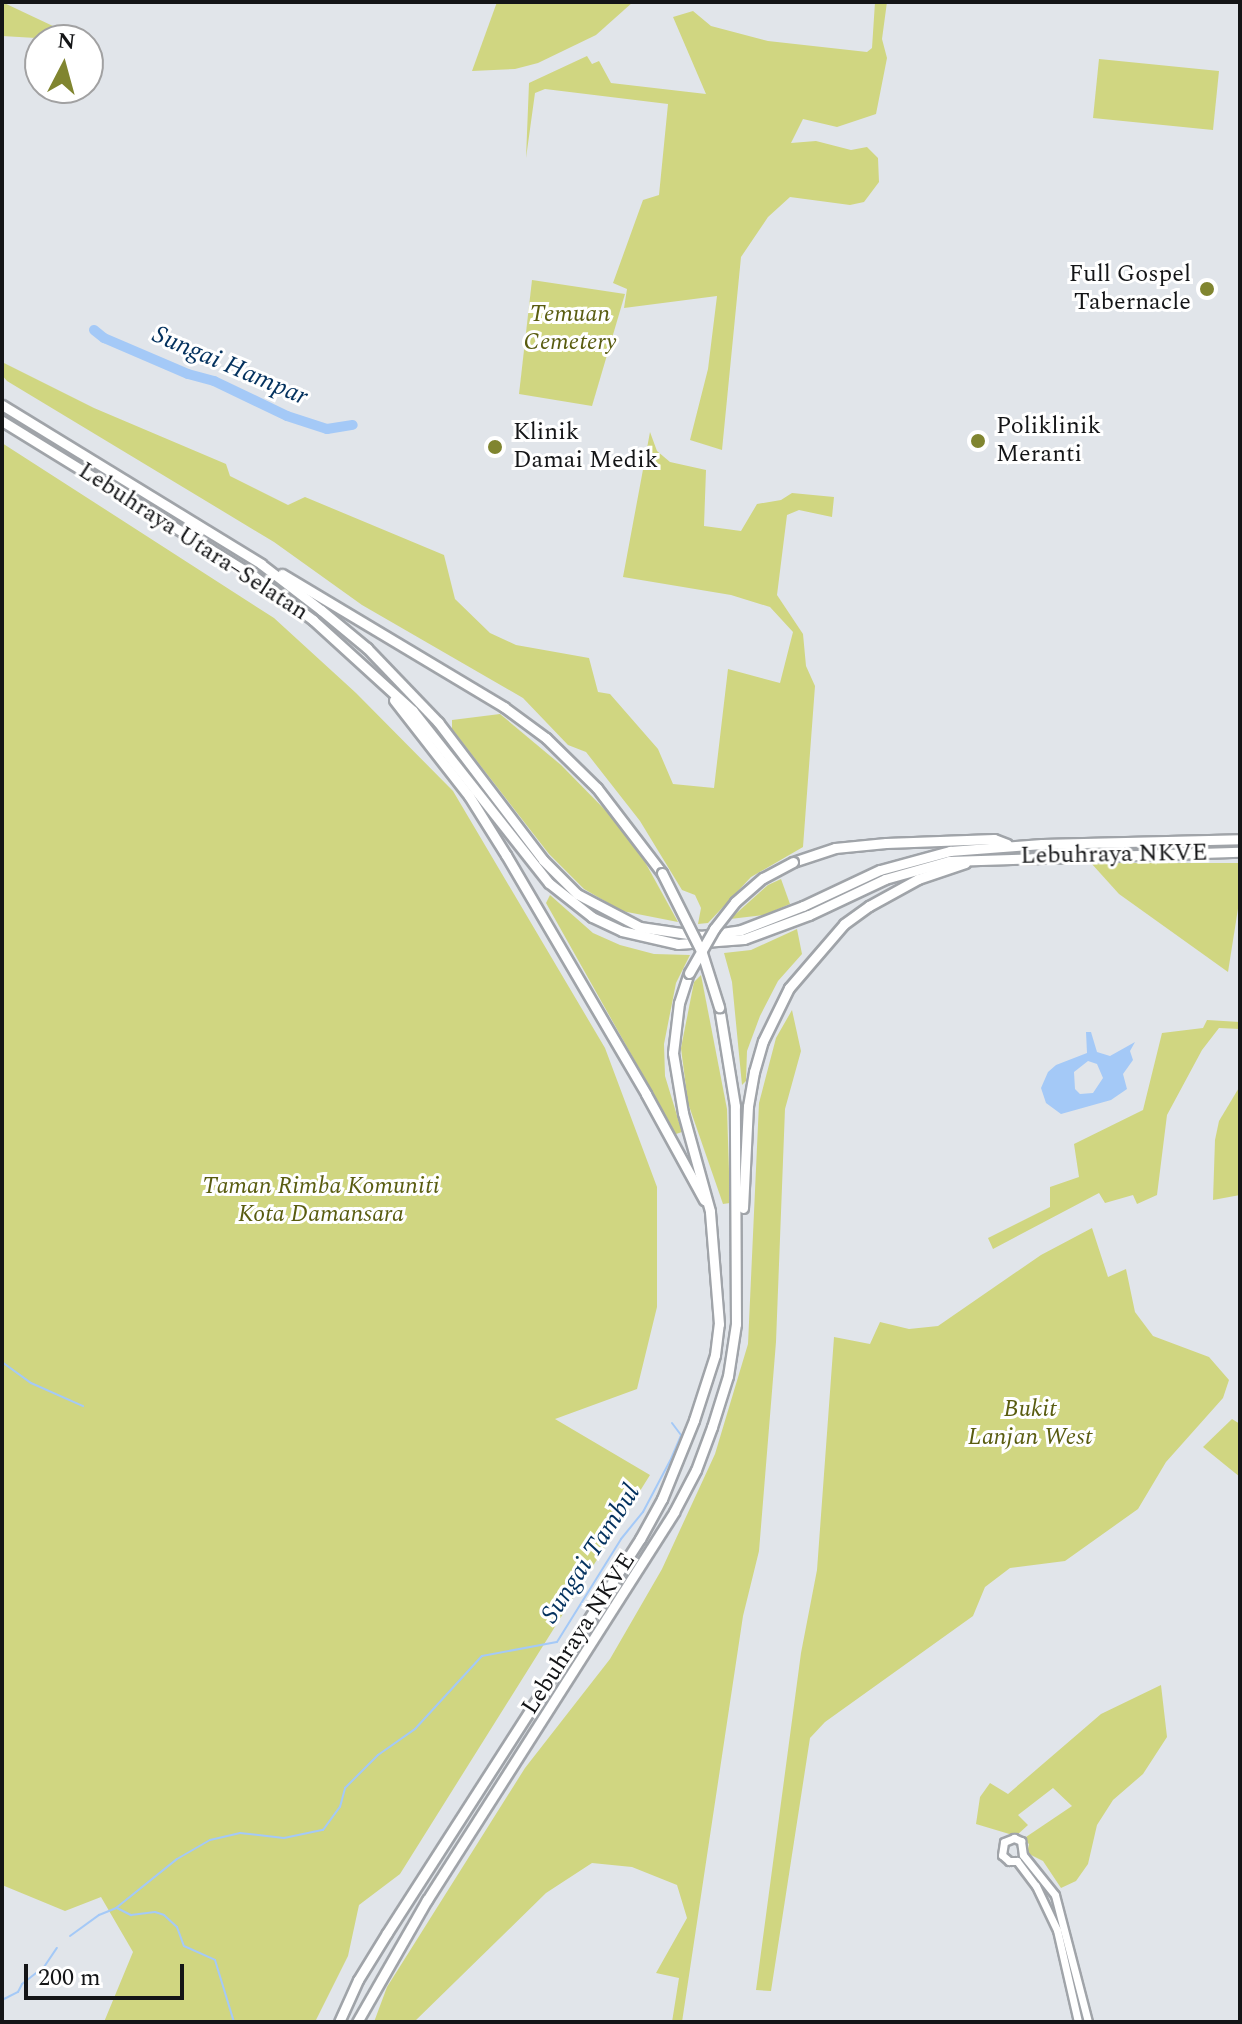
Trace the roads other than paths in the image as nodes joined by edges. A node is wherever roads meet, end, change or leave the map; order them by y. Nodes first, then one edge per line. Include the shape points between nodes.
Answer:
1 (2, 405) edge
2 (2, 421) edge
3 (261, 564) junction
4 (375, 675) junction
5 (1240, 839) edge
6 (1010, 846) junction
7 (1240, 852) edge
8 (988, 858) junction
9 (710, 1211) junction
10 (736, 1281) junction
11 (1073, 1985) junction
12 (339, 2022) edge
13 (357, 2022) edge
14 (1078, 2022) edge
15 (1088, 2022) edge

1 - 3 highway, Lebuhraya Utara–Selatan
2 - 4 highway, Lebuhraya Utara–Selatan via 254,576
3 - 6 highway via 367,648 428,712 543,860 577,894 640,927 701,936 741,930 891,866 950,851
3 - 10 highway, bridge via 425,658 546,738 597,788 662,873 702,953 719,1007 735,1106
4 - 8 highway via 413,711 549,883 592,917 631,934 678,944 744,939 885,879 932,864
4 - 9 highway via 469,796 506,855
5 - 6 highway, Lebuhraya NKVE
6 - 9 highway, bridge via 994,839 835,848 763,878 735,902 689,973 673,1053
7 - 8 highway, Lebuhraya NKVE
8 - 10 highway via 918,879 869,906 835,933 789,988 758,1055 748,1106
9 - 12 highway, Lebuhraya NKVE via 717,1341 694,1420 662,1499 387,1933
10 - 13 highway, Lebuhraya NKVE via 734,1351 696,1470 419,1913
11 - 11 main road via 1057,1930 1020,1858 1055,1895
11 - 14 main road
11 - 15 main road

